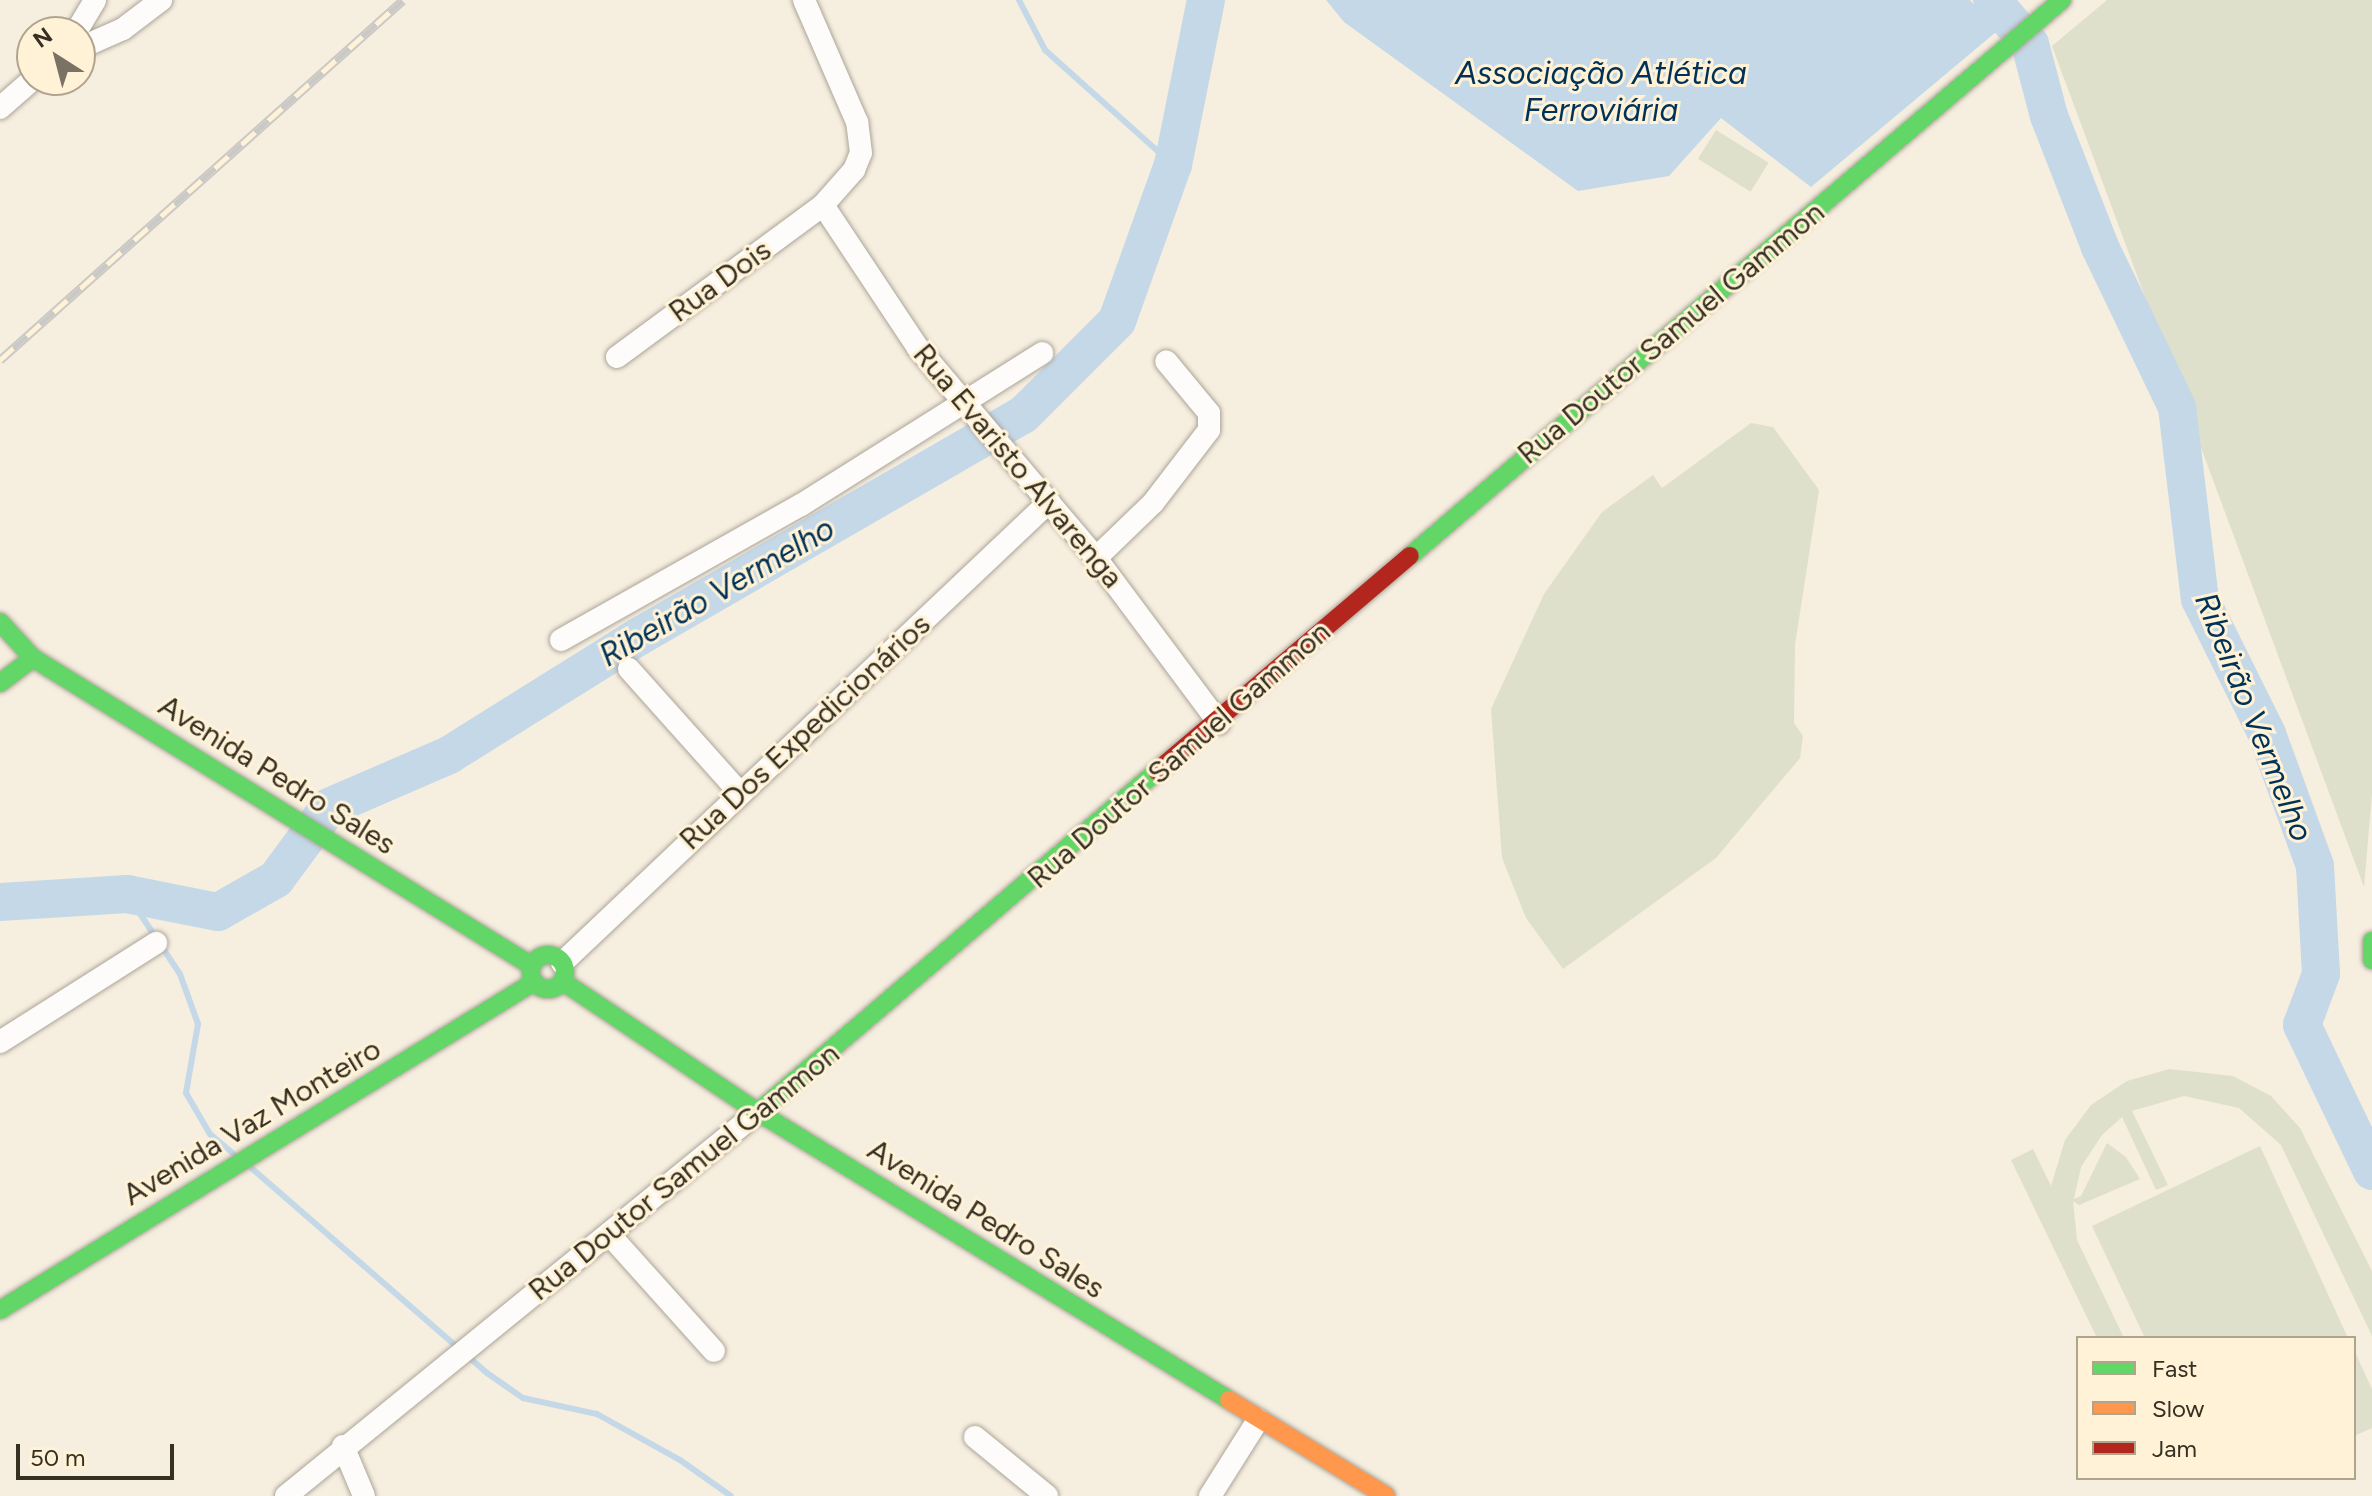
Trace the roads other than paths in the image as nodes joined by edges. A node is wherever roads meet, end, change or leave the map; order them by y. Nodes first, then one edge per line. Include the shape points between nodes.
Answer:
1 (161, 0) edge
2 (804, 0) edge
3 (2062, 0) edge
4 (96, 41) edge
5 (16, 94) edge
6 (0, 108) edge
7 (823, 205) junction
8 (1042, 353) dead end
9 (617, 357) dead end
10 (1166, 361) dead end
11 (966, 409) junction
12 (1049, 502) junction
13 (1096, 558) junction
14 (0, 622) edge
15 (561, 640) dead end
16 (33, 658) junction
17 (629, 669) dead end
18 (0, 683) edge
19 (1219, 723) junction
20 (740, 793) junction
21 (2372, 941) edge
22 (156, 943) dead end
23 (2372, 960) edge
24 (562, 972) junction
25 (533, 974) junction
26 (0, 1042) edge
27 (758, 1112) junction
28 (609, 1234) junction
29 (0, 1310) edge
30 (714, 1351) dead end
31 (1258, 1420) junction
32 (975, 1437) dead end
33 (343, 1446) junction
34 (286, 1496) edge
35 (364, 1496) edge
36 (1047, 1496) edge
37 (1210, 1496) edge
38 (1386, 1496) edge

1 - 4 street via 123,29
2 - 7 street, Rua Dois via 861,139 854,170
3 - 19 main road, Rua Doutor Samuel Gammon via 1724,292 1465,506
5 - 6 street
7 - 9 street, Rua Dois
7 - 11 street, Rua Evaristo Alvarenga
8 - 11 street
10 - 13 street via 1209,413 1209,430 1153,503
11 - 12 street, Rua Evaristo Alvarenga
11 - 15 street
12 - 13 street, Rua Evaristo Alvarenga
12 - 20 street, Rua Dos Expedicionários
13 - 19 street, Rua Evaristo Alvarenga
14 - 16 main road, Avenida Pedro Sales
16 - 18 main road
16 - 25 main road, Avenida Pedro Sales via 283,810
17 - 20 street
19 - 27 main road, Rua Doutor Samuel Gammon
20 - 24 street, Rua Dos Expedicionários
21 - 23 main road
22 - 26 street
24 - 25 main road via 549,989
24 - 25 main road via 543,956
24 - 27 main road, Avenida Pedro Sales
25 - 29 main road, Avenida Vaz Monteiro
27 - 28 street, Rua Doutor Samuel Gammon
27 - 31 main road, Avenida Pedro Sales
28 - 30 street
28 - 33 street, Rua Doutor Samuel Gammon
31 - 37 street
31 - 38 main road, Avenida Pedro Sales
32 - 36 street
33 - 34 street, Rua Doutor Samuel Gammon
33 - 35 street

